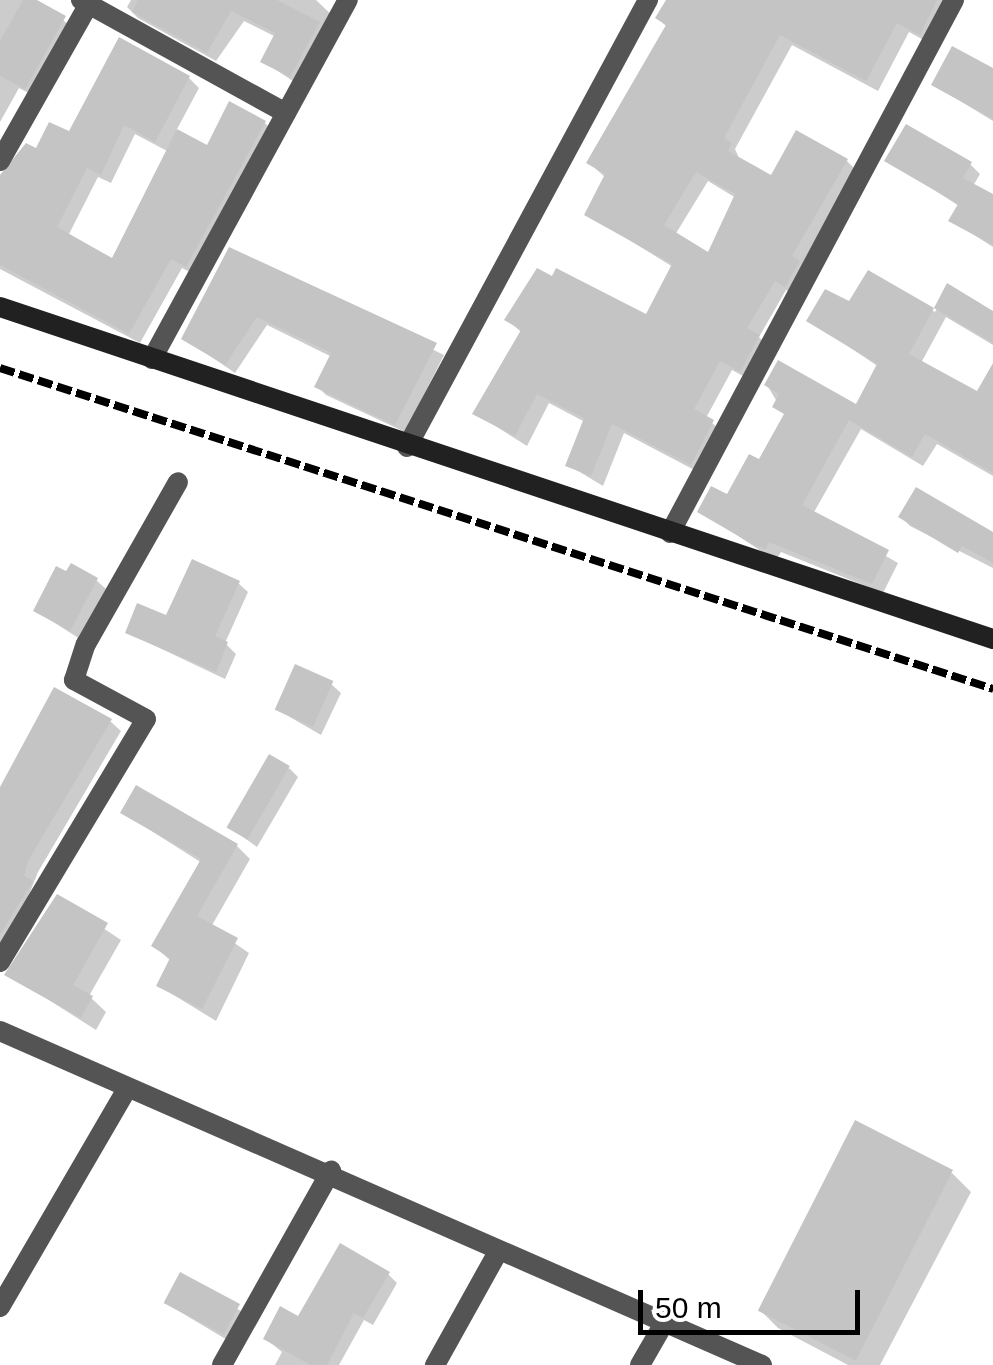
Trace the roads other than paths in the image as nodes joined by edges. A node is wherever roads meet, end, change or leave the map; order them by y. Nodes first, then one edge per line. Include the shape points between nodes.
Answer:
1 (348, 0) edge
2 (648, 0) edge
3 (954, 0) edge
4 (87, 1) edge
5 (286, 113) junction
6 (0, 161) edge
7 (0, 307) edge
8 (152, 359) junction
9 (407, 448) junction
10 (178, 482) dead end
11 (670, 533) junction
12 (993, 640) edge
13 (0, 962) edge
14 (0, 1031) edge
15 (127, 1089) junction
16 (331, 1172) junction
17 (498, 1252) junction
18 (0, 1308) edge
19 (663, 1325) junction
20 (222, 1365) edge
21 (434, 1365) edge
22 (640, 1365) edge
23 (762, 1365) edge

1 - 5 street
2 - 9 street
3 - 11 street
4 - 5 street
4 - 6 street
5 - 8 street
7 - 8 street
8 - 9 street
9 - 11 street
10 - 13 street via 86,644 74,680 146,719
11 - 12 street
14 - 15 street
15 - 16 street
15 - 18 street
16 - 17 street
16 - 20 street
17 - 19 street
17 - 21 street
19 - 22 street
19 - 23 street

